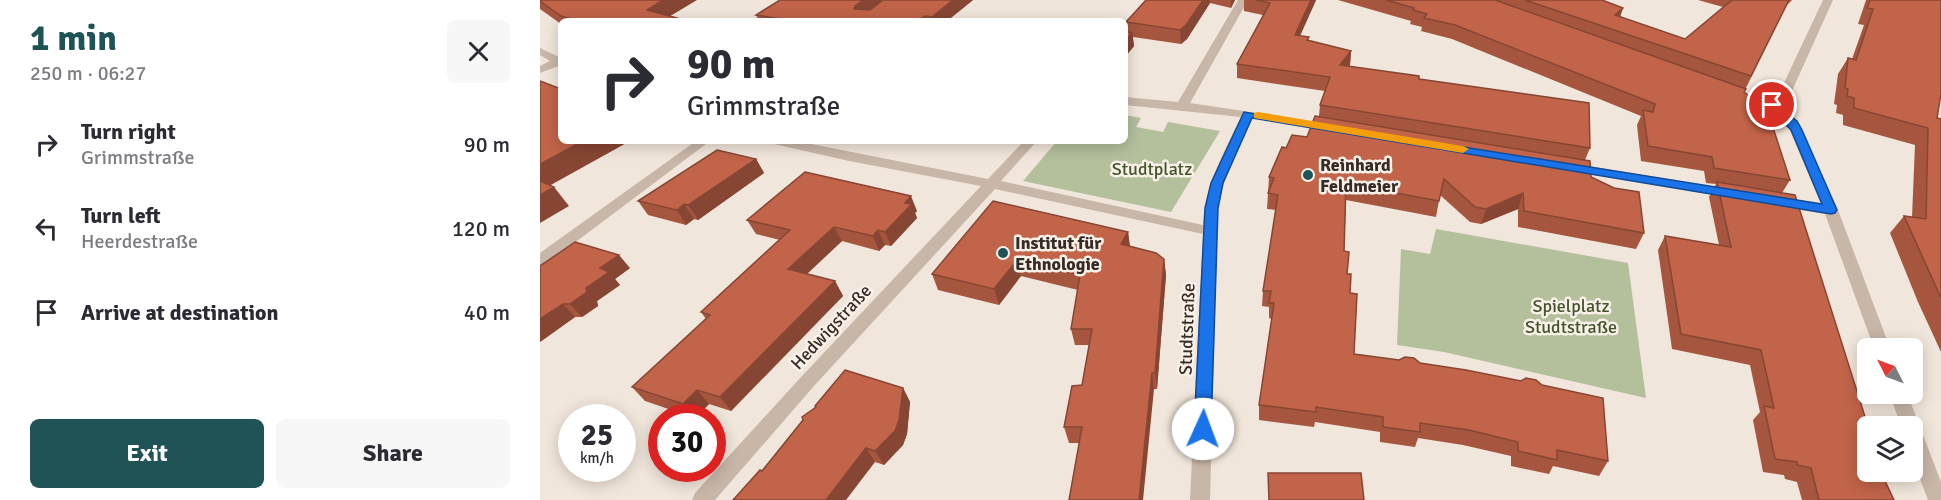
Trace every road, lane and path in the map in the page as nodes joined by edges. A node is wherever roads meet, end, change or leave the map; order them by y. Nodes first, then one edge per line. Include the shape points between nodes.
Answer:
1 (1243, 0) edge
2 (1828, 0) edge
3 (540, 51) edge
4 (558, 61) edge
5 (558, 63) edge
6 (540, 70) edge
7 (1732, 94) edge
8 (1128, 101) edge
9 (1772, 105) junction
10 (1182, 106) junction
11 (1248, 114) junction
12 (1341, 129) edge
13 (701, 144) edge
14 (792, 144) edge
15 (1028, 144) edge
16 (1551, 164) edge
17 (992, 183) junction
18 (1831, 210) junction
19 (1210, 231) junction
20 (540, 261) edge
21 (1878, 338) edge
22 (1923, 461) edge
23 (702, 500) edge
24 (1200, 500) edge
25 (1938, 500) edge

1 - 10 street
2 - 9 street via 1781,102
3 - 4 street
5 - 6 street
7 - 9 street
8 - 10 street
9 - 18 street via 1793,124
10 - 11 street
11 - 12 street
11 - 19 street, Studtstraße via 1217,183
13 - 20 street
14 - 17 street
15 - 17 street
16 - 18 street
17 - 19 street
17 - 23 street, Hedwigstraße
18 - 21 street
19 - 24 street, Studtstraße
22 - 25 street

